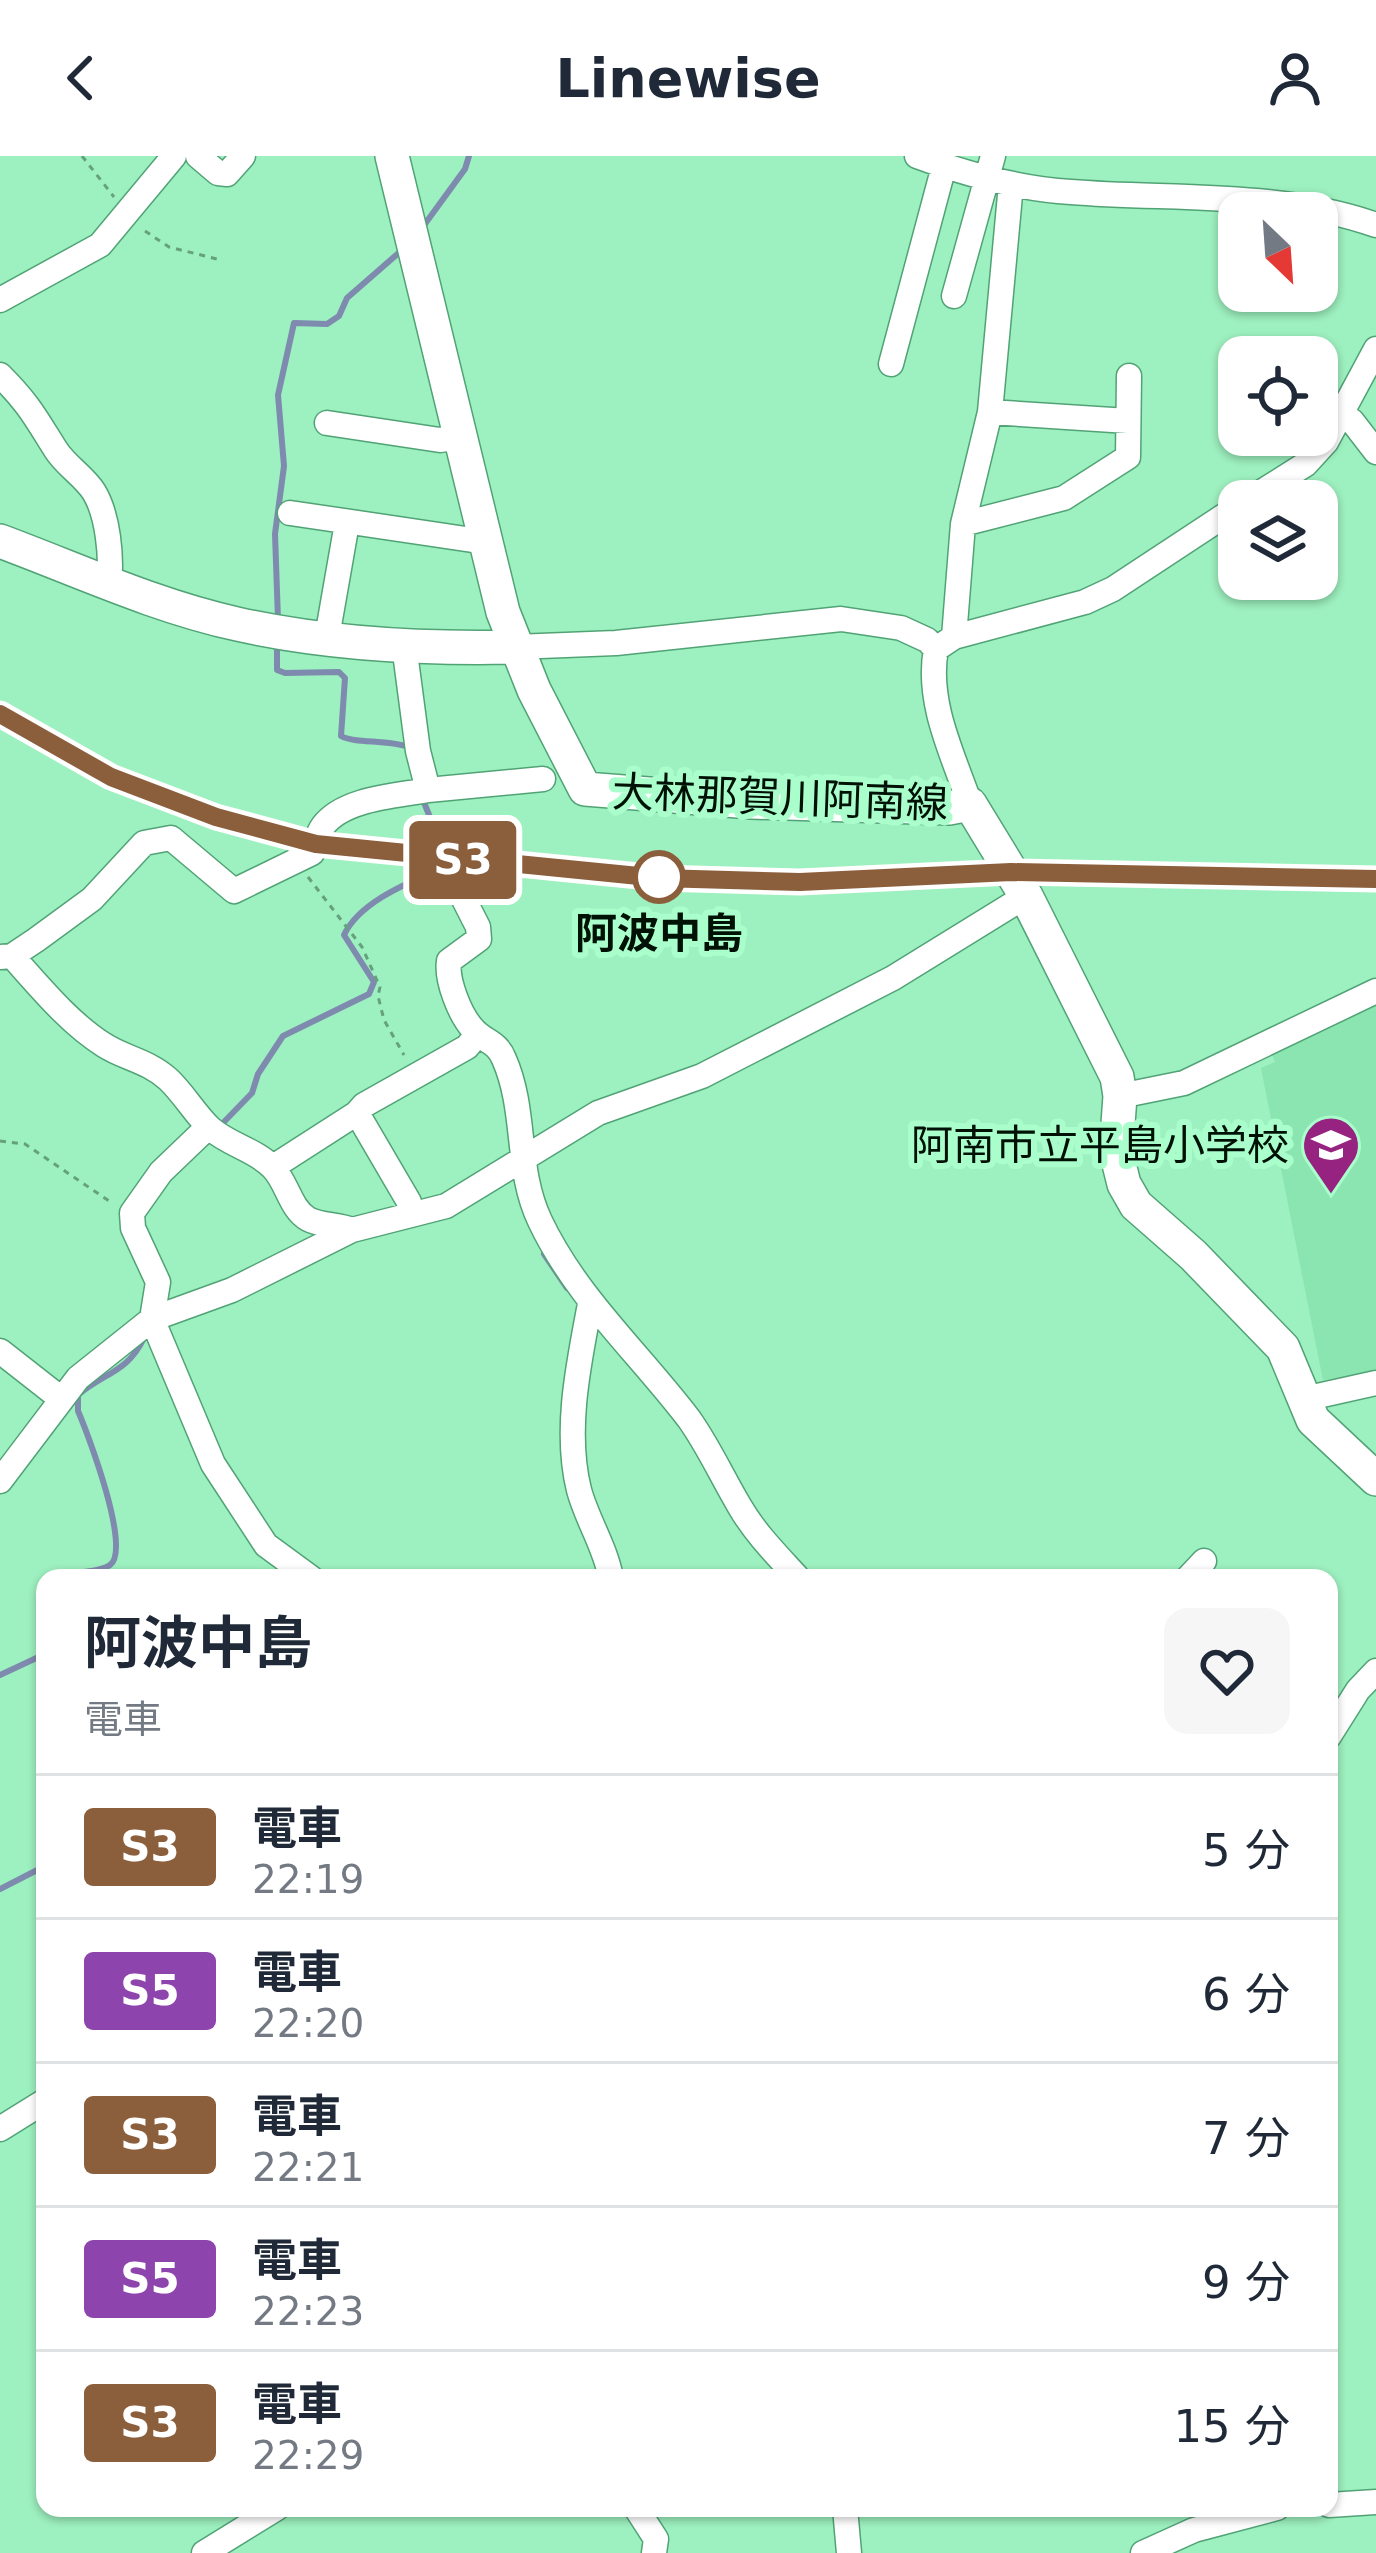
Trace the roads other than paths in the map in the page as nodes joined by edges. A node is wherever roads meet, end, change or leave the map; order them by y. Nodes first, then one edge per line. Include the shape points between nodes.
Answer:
1 (175, 156) edge
2 (198, 156) edge
3 (243, 156) edge
4 (392, 156) edge
5 (917, 156) edge
6 (944, 166) junction
7 (997, 172) edge
8 (1376, 225) edge
9 (954, 296) dead end
10 (0, 300) edge
11 (1376, 350) edge
12 (891, 364) dead end
13 (0, 375) edge
14 (1129, 376) dead end
15 (990, 412) junction
16 (1341, 416) junction
17 (1128, 421) junction
18 (328, 423) dead end
19 (461, 436) junction
20 (1376, 452) edge
21 (1280, 480) edge
22 (290, 513) dead end
23 (1218, 520) edge
24 (347, 523) junction
25 (963, 524) junction
26 (0, 542) edge
27 (486, 542) junction
28 (110, 584) junction
29 (327, 637) junction
30 (945, 643) junction
31 (404, 645) junction
32 (515, 646) junction
33 (543, 779) dead end
34 (423, 791) junction
35 (970, 804) junction
36 (449, 870) dead end
37 (1026, 896) junction
38 (6, 957) edge
39 (1376, 992) edge
40 (472, 1040) junction
41 (1120, 1096) junction
42 (357, 1113) junction
43 (208, 1126) junction
44 (522, 1160) junction
45 (272, 1167) junction
46 (411, 1215) junction
47 (352, 1230) junction
48 (590, 1304) junction
49 (152, 1319) junction
50 (0, 1351) edge
51 (1376, 1383) edge
52 (60, 1399) junction
53 (1304, 1399) junction
54 (1376, 1478) edge
55 (0, 1481) edge
56 (299, 1569) edge
57 (605, 1569) edge
58 (791, 1569) edge
59 (1376, 1671) edge
60 (1338, 1722) edge
61 (36, 2107) edge
62 (0, 2129) edge
63 (1376, 2502) edge
64 (1338, 2504) edge
65 (262, 2517) edge
66 (642, 2517) edge
67 (846, 2517) edge
68 (1243, 2517) edge
69 (204, 2553) edge
70 (654, 2553) edge
71 (849, 2553) edge
72 (1143, 2553) edge

1 - 10 street via 100,245
2 - 3 street via 226,174
4 - 19 main road, 大林那賀川阿南線
5 - 6 street
6 - 7 street
6 - 12 street
7 - 8 street via 1069,192 1287,206
7 - 9 street
7 - 15 street
11 - 16 street
13 - 28 street via 93,491
14 - 17 street
15 - 17 street
15 - 25 street
16 - 20 street
16 - 21 street via 1327,442
17 - 25 street via 1128,457 1064,497
18 - 19 street via 440,440
19 - 27 main road, 大林那賀川阿南線
22 - 24 street
23 - 30 street via 1099,596
24 - 27 street
24 - 29 street
25 - 30 street
26 - 28 main road
27 - 32 main road, 大林那賀川阿南線
28 - 29 main road via 236,624
29 - 31 main road
30 - 32 street via 841,619
30 - 35 street via 933,665 938,712
31 - 32 main road
31 - 34 street
32 - 35 main road, 大林那賀川阿南線 via 585,789 751,802
33 - 34 street
34 - 38 street via 331,817 312,853 234,891 183,846 159,837 135,849 92,898
35 - 37 main road, 大林那賀川阿南線
36 - 40 street via 478,927 479,938 447,972
37 - 41 main road, 大林那賀川阿南線
37 - 44 street via 893,978 702,1076 598,1113
38 - 43 street via 106,1048 168,1079
39 - 41 street via 1184,1083
40 - 42 street
40 - 44 street via 499,1048 510,1073
41 - 53 main road, 大林那賀川阿南線 via 1116,1152 1136,1205 1283,1348
42 - 45 street
42 - 46 street
43 - 45 street
43 - 49 street via 132,1213 158,1282
44 - 46 street via 446,1206
44 - 48 street via 538,1218
45 - 47 street via 300,1214
46 - 47 street
47 - 49 street via 232,1290
48 - 57 street via 574,1456
48 - 58 street via 688,1418 740,1508
49 - 52 street
49 - 56 street via 213,1464 266,1545
50 - 52 street
51 - 53 street
52 - 55 street
53 - 54 main road, 大林那賀川阿南線 via 1329,1439
59 - 60 street
61 - 62 street
63 - 64 street
65 - 69 street
66 - 70 street via 656,2539
67 - 71 street
68 - 72 street

